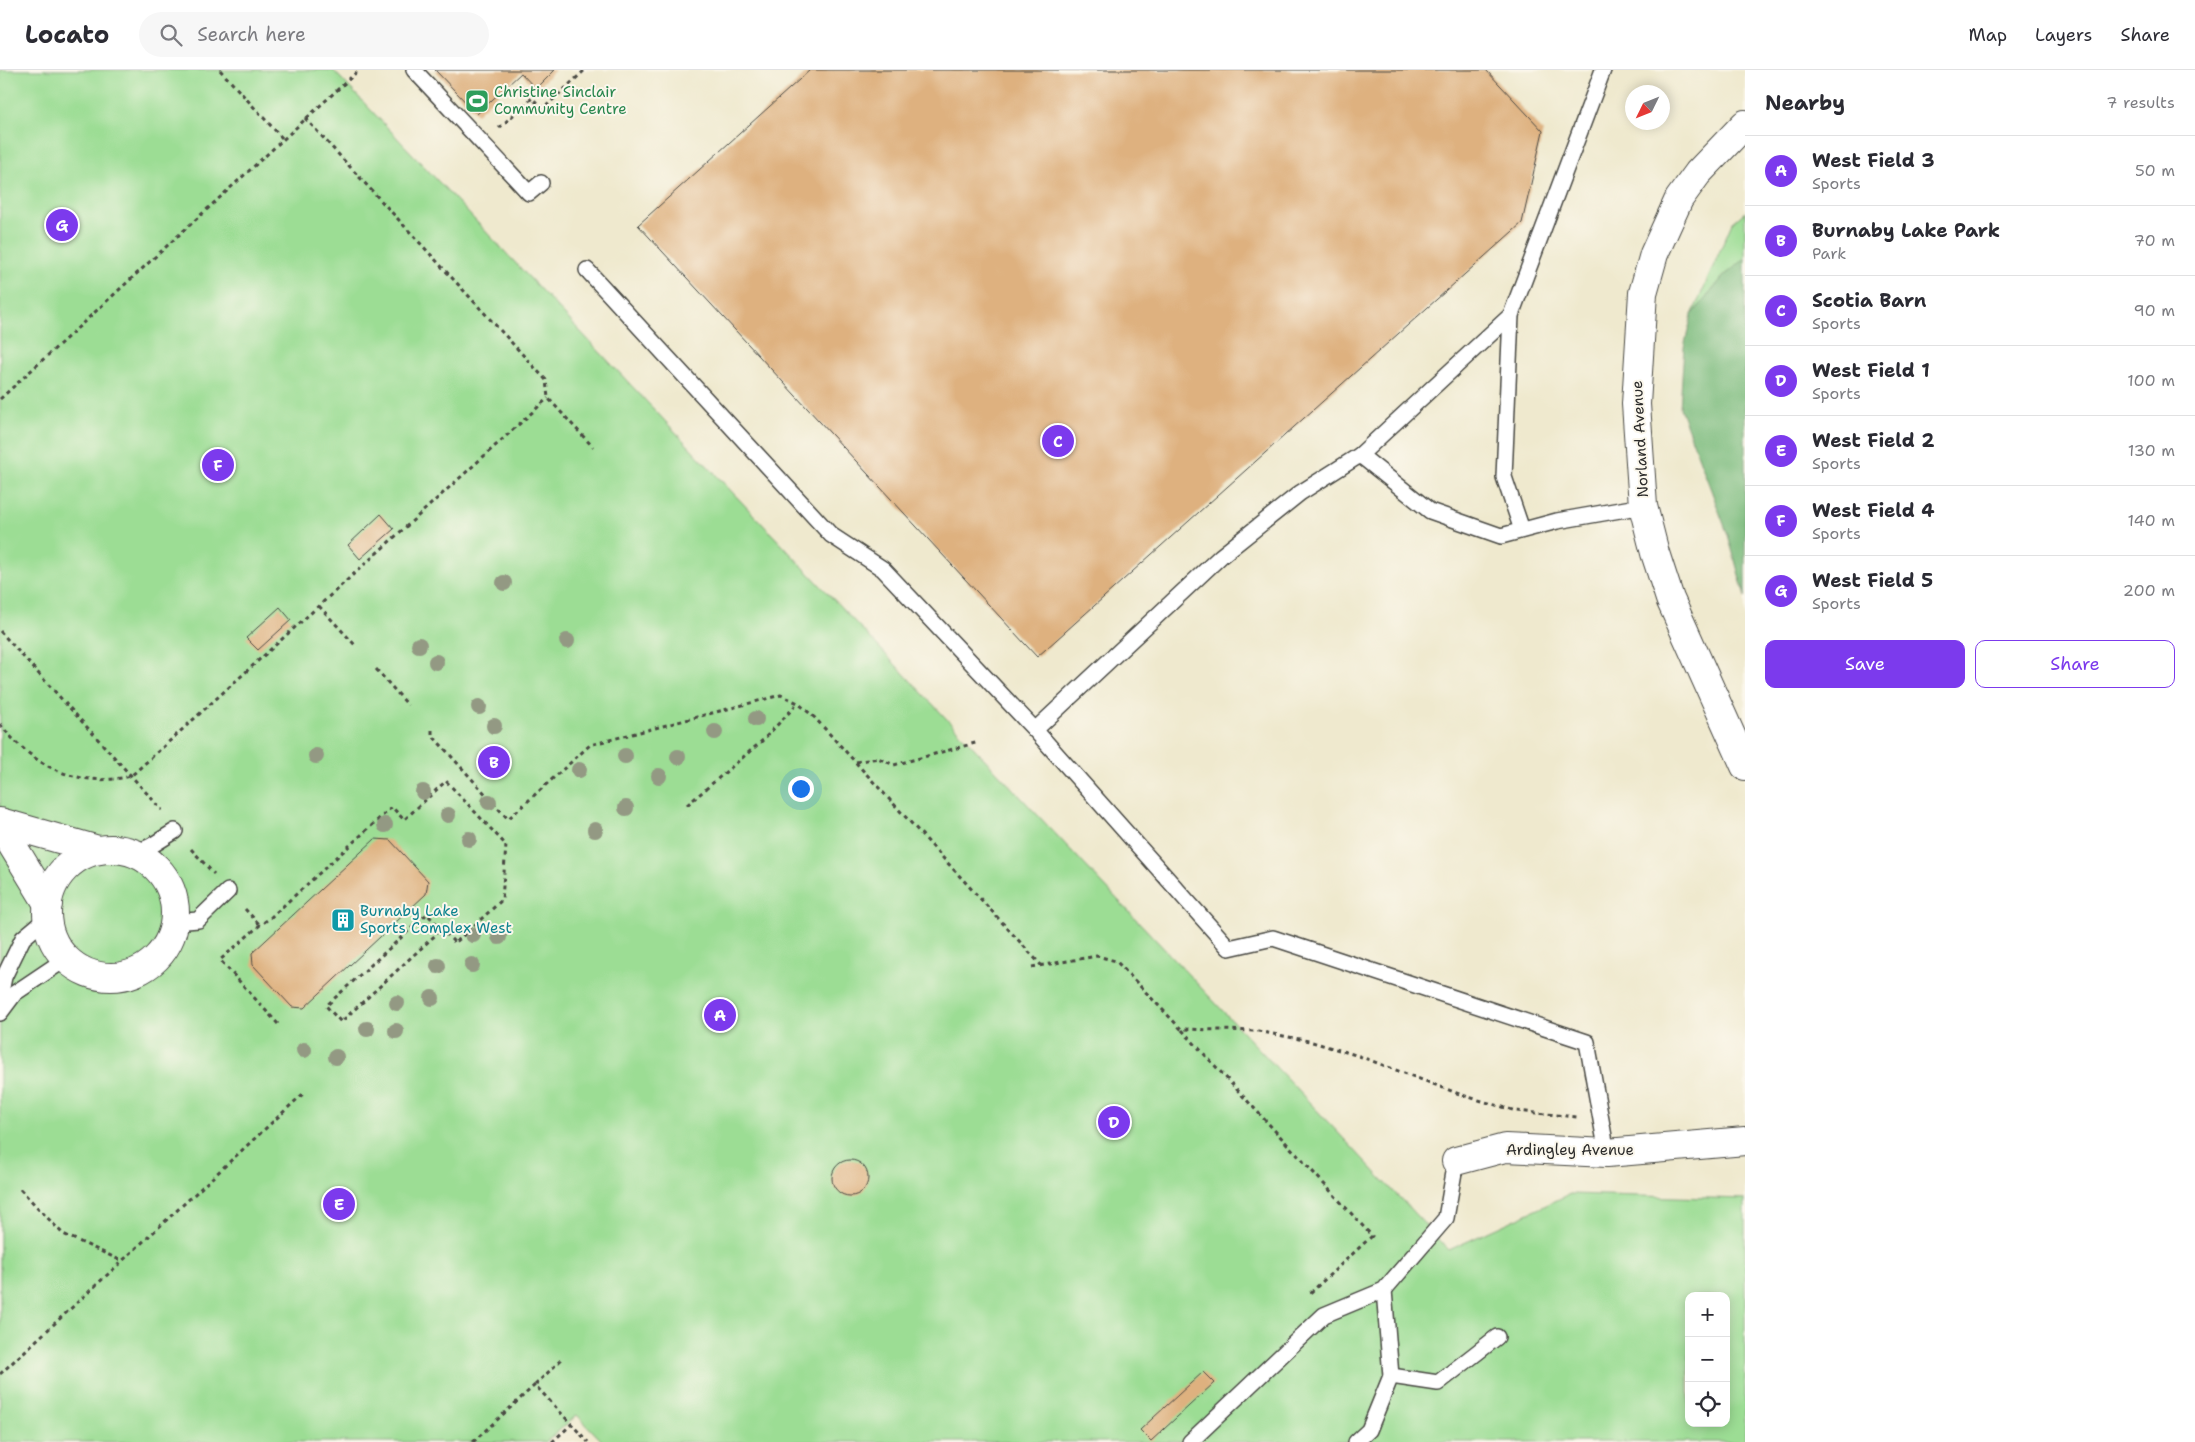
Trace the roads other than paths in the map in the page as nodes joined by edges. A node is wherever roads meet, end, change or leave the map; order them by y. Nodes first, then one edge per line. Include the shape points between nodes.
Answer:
1 (414, 70) edge
2 (1603, 70) edge
3 (1745, 124) edge
4 (541, 183) dead end
5 (587, 270) dead end
6 (1511, 315) junction
7 (1360, 455) junction
8 (1643, 506) junction
9 (1522, 530) junction
10 (1035, 730) junction
11 (1745, 766) edge
12 (0, 823) edge
13 (175, 830) dead end
14 (98, 850) junction
15 (136, 853) junction
16 (228, 891) dead end
17 (48, 911) junction
18 (175, 922) junction
19 (67, 958) junction
20 (0, 997) edge
21 (0, 1013) edge
22 (1745, 1141) edge
23 (1607, 1154) junction
24 (1456, 1161) joint
25 (1384, 1290) junction
26 (1497, 1337) dead end
27 (1390, 1376) junction
28 (1190, 1442) edge
29 (1356, 1442) edge

1 - 4 lane via 529,193
2 - 6 lane
3 - 8 street, Norland Avenue via 1698,173 1680,199 1654,254 1643,292 1636,404
5 - 10 lane via 831,535 883,569
6 - 7 lane
6 - 9 lane via 1504,477
7 - 9 lane via 1430,511 1501,536
7 - 10 lane via 1300,493 1221,556
8 - 9 lane
8 - 11 street, Norland Avenue via 1670,599
10 - 23 lane via 1229,948 1273,938 1587,1042
12 - 14 street
12 - 17 street
13 - 15 lane
14 - 15 street
14 - 17 street via 81,856 66,868 55,882
15 - 18 street via 152,863 166,879 174,900
16 - 18 lane via 198,920
17 - 19 street via 50,936
17 - 20 lane via 23,938 4,977
18 - 19 street via 169,942 156,959 139,971 119,976 98,975 78,967
19 - 21 lane via 15,993
22 - 23 street, Ardingley Avenue
23 - 24 street, Ardingley Avenue via 1505,1148
24 - 25 lane via 1446,1218
25 - 27 lane
25 - 28 lane via 1324,1315
26 - 27 lane via 1438,1383
27 - 29 lane via 1369,1430

